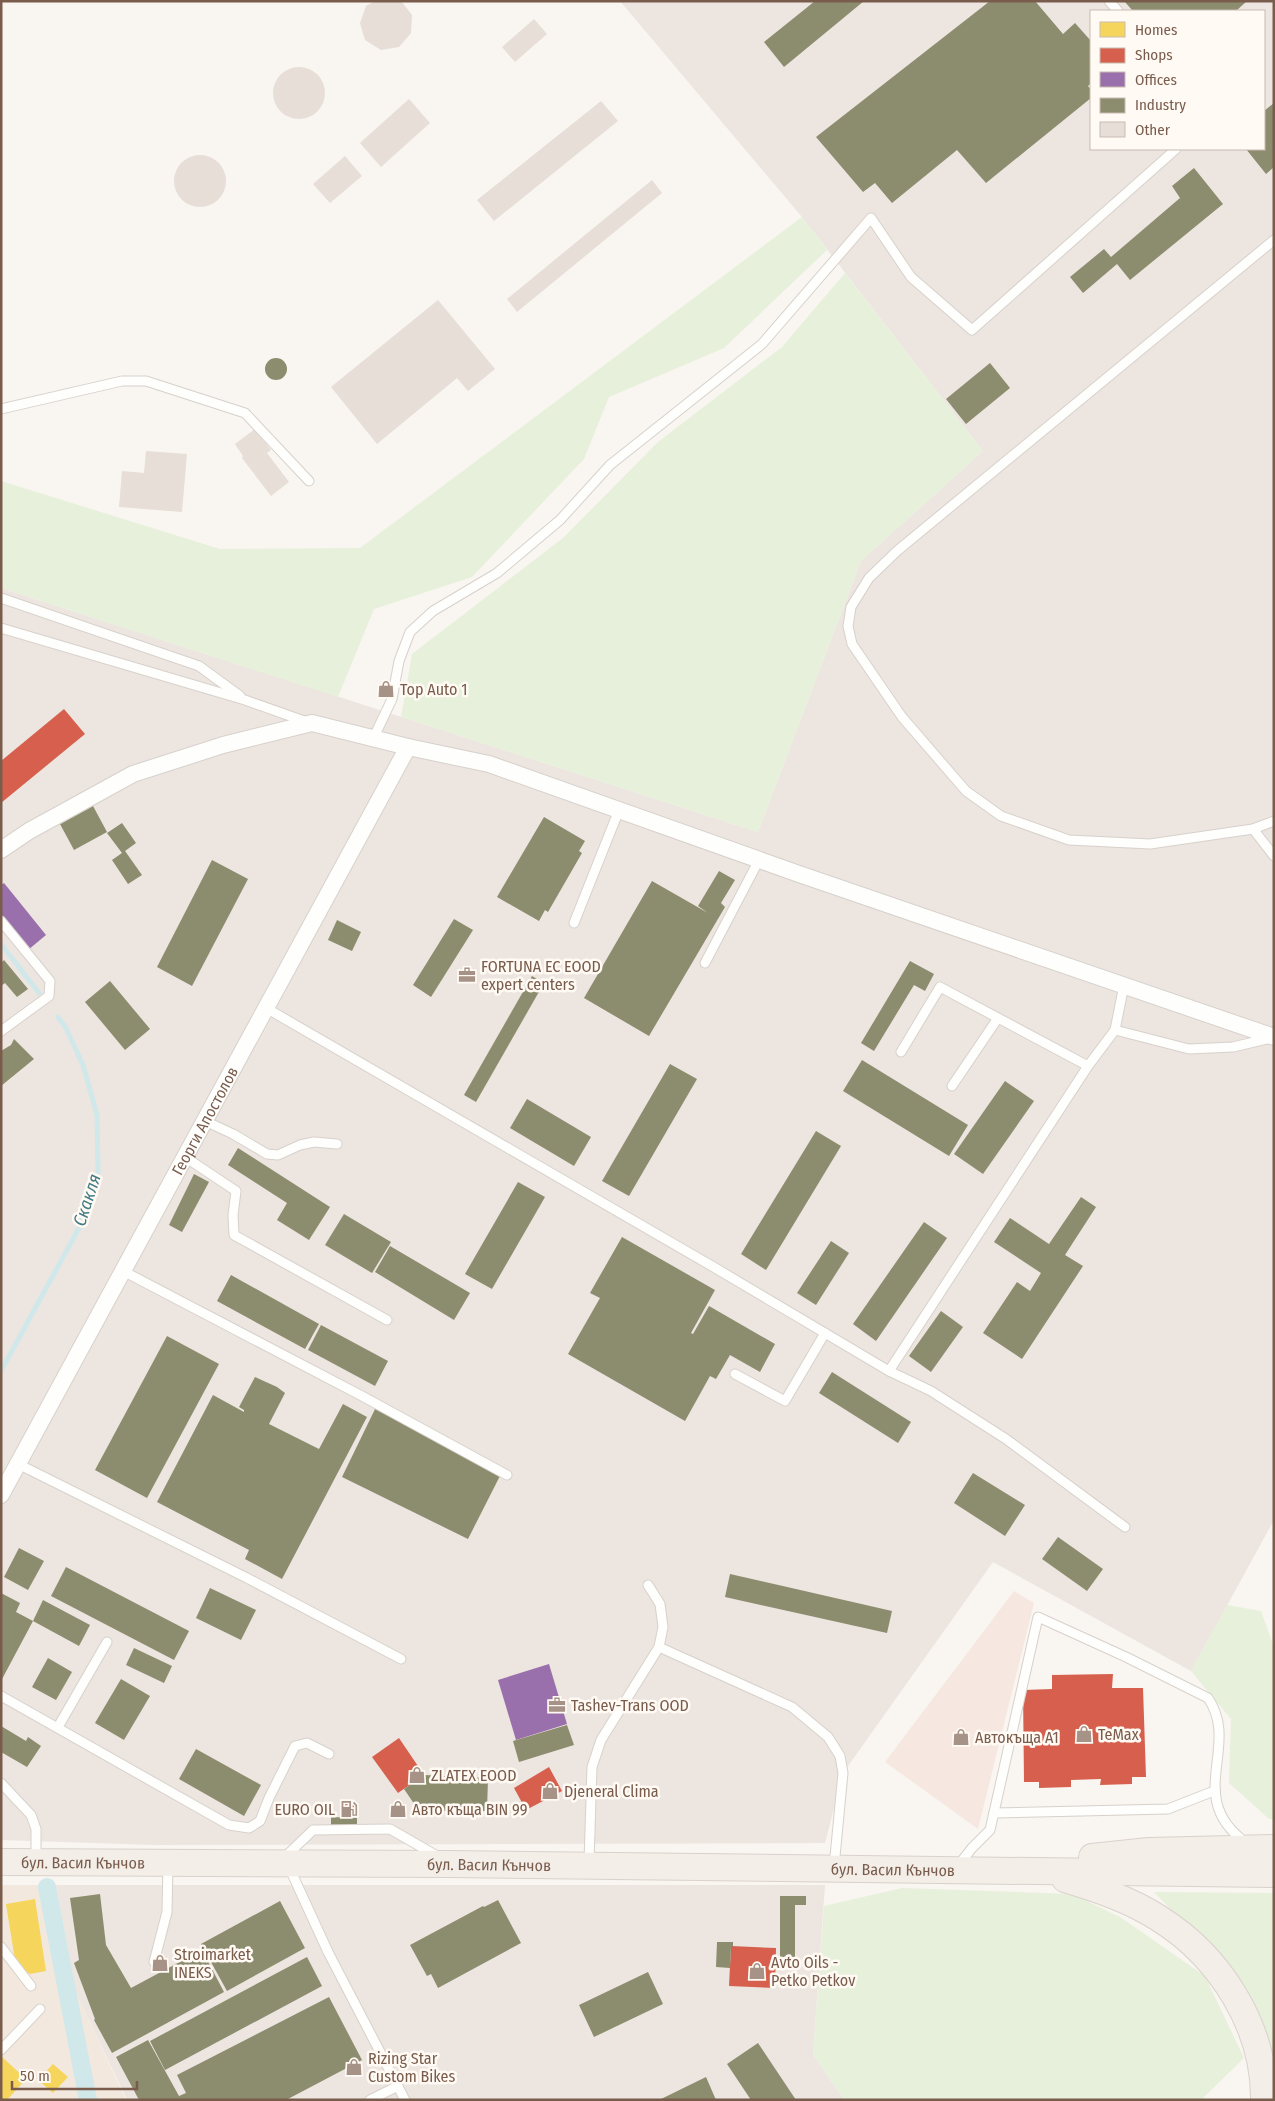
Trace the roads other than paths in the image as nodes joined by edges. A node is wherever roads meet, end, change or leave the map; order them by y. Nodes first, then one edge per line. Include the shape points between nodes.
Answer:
1 (1175, 150) edge
2 (1274, 240) edge
3 (1, 409) edge
4 (309, 481) dead end
5 (1, 598) edge
6 (1, 628) edge
7 (245, 700) junction
8 (312, 724) junction
9 (373, 738) junction
10 (408, 747) junction
11 (619, 810) junction
12 (1274, 821) edge
13 (1253, 829) junction
14 (1, 850) edge
15 (1274, 856) edge
16 (759, 860) junction
17 (1, 922) edge
18 (574, 923) dead end
19 (706, 964) dead end
20 (1124, 985) junction
21 (266, 1008) junction
22 (998, 1018) junction
23 (1115, 1030) junction
24 (1, 1031) edge
25 (1274, 1037) edge
26 (901, 1052) dead end
27 (1088, 1066) junction
28 (952, 1086) dead end
29 (205, 1120) junction
30 (337, 1144) dead end
31 (185, 1157) junction
32 (123, 1271) junction
33 (387, 1320) dead end
34 (825, 1333) junction
35 (889, 1371) junction
36 (735, 1374) dead end
37 (18, 1464) junction
38 (507, 1475) dead end
39 (1, 1495) edge
40 (1125, 1527) dead end
41 (648, 1585) dead end
42 (108, 1642) dead end
43 (659, 1647) junction
44 (401, 1659) dead end
45 (1, 1696) edge
46 (58, 1727) junction
47 (329, 1754) dead end
48 (2, 1785) edge
49 (1214, 1791) junction
50 (994, 1813) junction
51 (1265, 1849) edge
52 (1, 1862) edge
53 (36, 1862) junction
54 (168, 1863) junction
55 (283, 1863) junction
56 (450, 1864) junction
57 (588, 1865) junction
58 (834, 1868) junction
59 (966, 1870) junction
60 (1036, 1871) junction
61 (1274, 1874) edge
62 (1, 1948) edge
63 (154, 1962) dead end
64 (31, 1986) dead end
65 (40, 2009) dead end
66 (1, 2050) edge
67 (398, 2086) junction
68 (370, 2100) edge
69 (405, 2100) edge
70 (1264, 2100) edge

1 - 9 lane via 972,330 910,277 871,218 762,344 610,465 560,520 497,573 433,611 410,632 399,661 392,699
2 - 13 lane via 897,551 869,578 851,607 848,626 852,644 902,717 966,791 1001,816 1069,840 1150,844
3 - 4 lane via 122,381 146,381 245,413
5 - 7 lane via 199,666
6 - 7 lane
7 - 8 lane
8 - 9 street
8 - 14 street via 223,745 133,774
9 - 10 street
10 - 11 street via 489,764
10 - 21 street, Георги Апостолов
11 - 16 street
11 - 18 lane
12 - 13 lane
13 - 15 lane
16 - 19 lane
16 - 20 street
17 - 24 lane via 50,981 49,996
20 - 23 lane
20 - 25 street
21 - 29 street, Георги Апостолов
21 - 34 lane
22 - 26 lane via 940,987
22 - 27 lane
22 - 28 lane
23 - 25 lane via 1189,1049 1233,1047
23 - 27 lane
27 - 35 lane
29 - 30 lane via 267,1154 278,1155 314,1142
29 - 31 street, Георги Апостолов
31 - 32 street, Георги Апостолов
31 - 33 lane via 236,1191 232,1215 234,1235
32 - 37 street, Георги Апостолов
32 - 38 lane
34 - 35 lane
34 - 36 lane via 785,1401
35 - 40 lane via 931,1391 1006,1439
37 - 39 street, Георги Апостолов
37 - 44 lane
41 - 43 lane via 660,1604 663,1627
42 - 46 lane
43 - 57 lane via 601,1740 592,1767
43 - 58 lane via 792,1707 828,1737 840,1756 843,1773
45 - 46 lane
46 - 47 lane via 230,1825 249,1828 260,1821 295,1746 307,1743
48 - 53 lane via 31,1815 36,1829
49 - 50 lane via 1168,1809
49 - 50 lane via 1220,1723 1216,1708 1208,1698 1038,1617
49 - 51 lane via 1225,1824 1236,1835
50 - 59 lane via 990,1830 972,1848
51 - 59 main road via 1149,1851
52 - 53 main road, бул. Васил Кънчов
53 - 54 main road, бул. Васил Кънчов
54 - 55 main road, бул. Васил Кънчов
54 - 63 lane via 167,1912
55 - 56 main road, бул. Васил Кънчов
55 - 56 lane via 313,1830 390,1829
55 - 67 lane
56 - 57 main road, бул. Васил Кънчов
57 - 58 main road, бул. Васил Кънчов
58 - 59 main road, бул. Васил Кънчов
59 - 60 main road
60 - 61 main road
60 - 70 main road via 1095,1888 1160,1918 1208,1959 1232,1989 1247,2022 1259,2056
62 - 64 lane
65 - 66 lane
67 - 68 lane
67 - 69 lane

